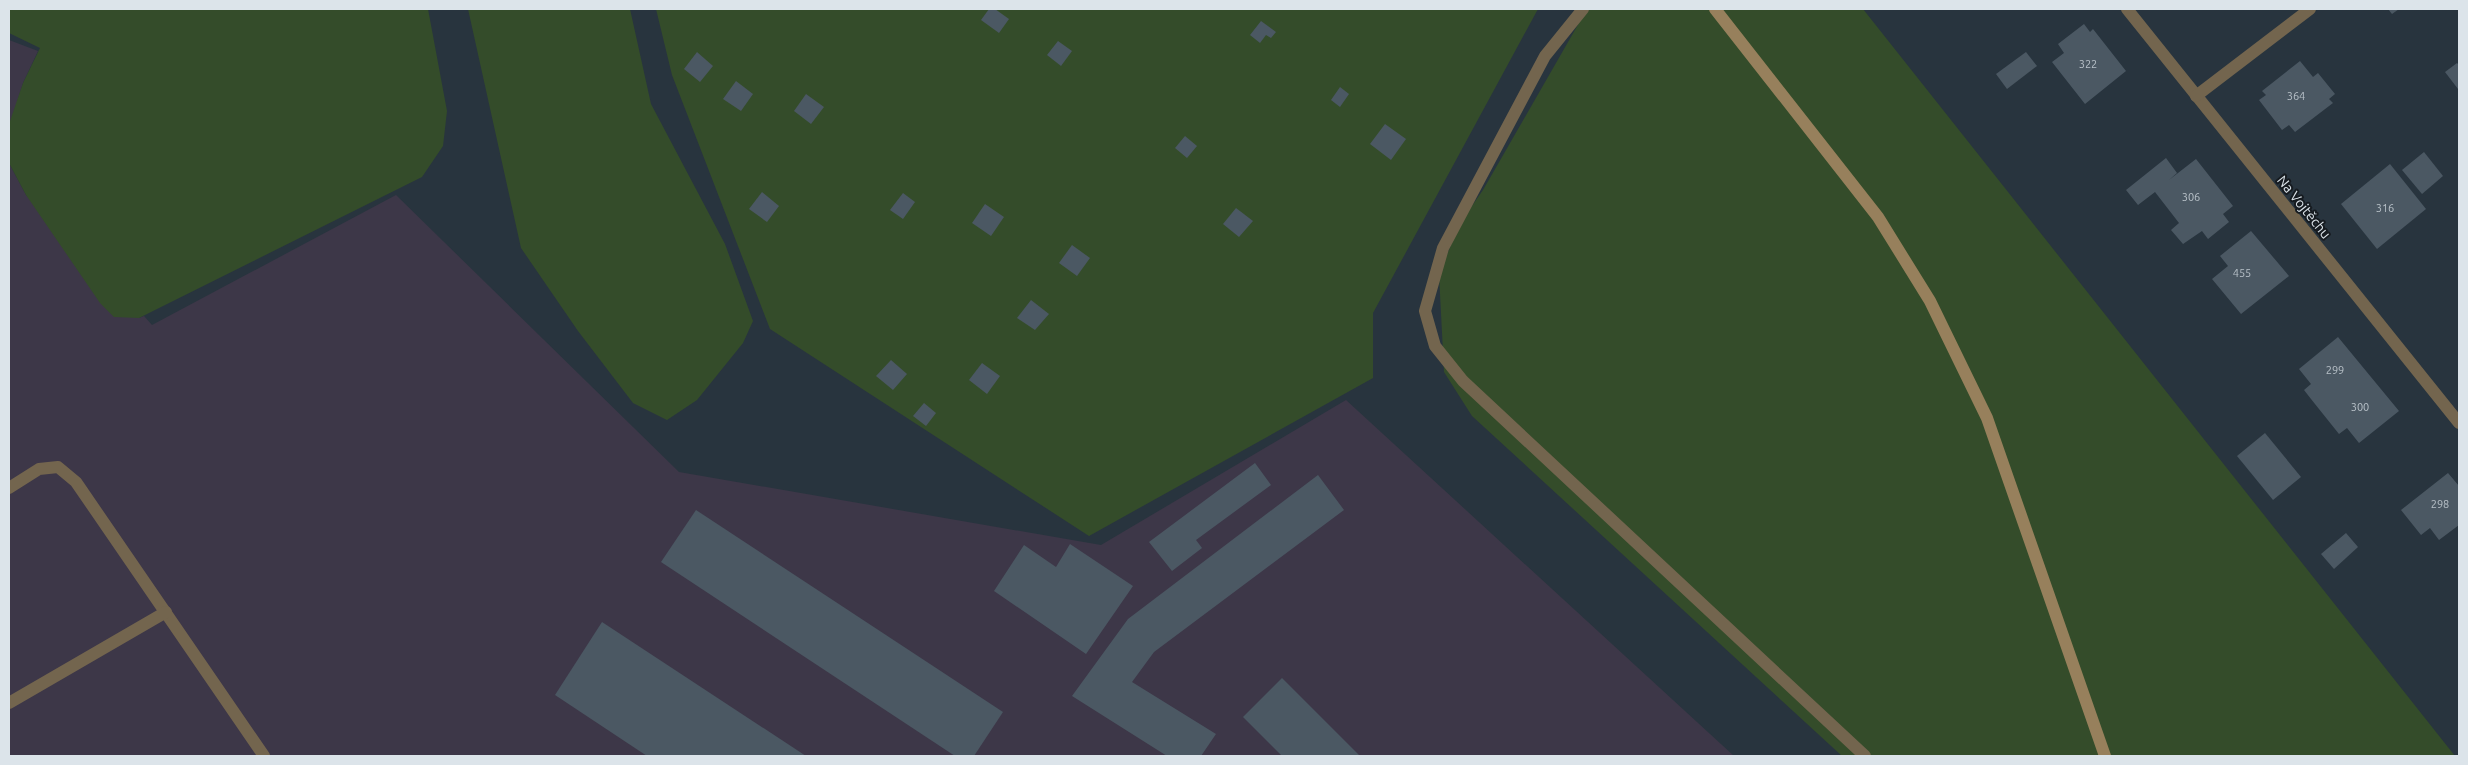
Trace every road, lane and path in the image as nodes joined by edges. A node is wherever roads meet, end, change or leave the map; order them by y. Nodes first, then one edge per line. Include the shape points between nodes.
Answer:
1 (1583, 9) edge
2 (1715, 9) edge
3 (2127, 9) edge
4 (2310, 9) edge
5 (2196, 96) junction
6 (2459, 423) edge
7 (9, 488) edge
8 (166, 612) junction
9 (9, 703) edge
10 (264, 756) edge
11 (1864, 756) edge
12 (2105, 756) edge

1 - 11 street via 1545,56 1443,248 1425,311 1435,346 1463,381
2 - 12 main road via 1878,217 1930,301 1987,418
3 - 5 street, Na Vojtěchu
4 - 5 street
5 - 6 street, Na Vojtěchu
7 - 8 street via 39,469 58,467 91,500
8 - 9 street
8 - 10 street

